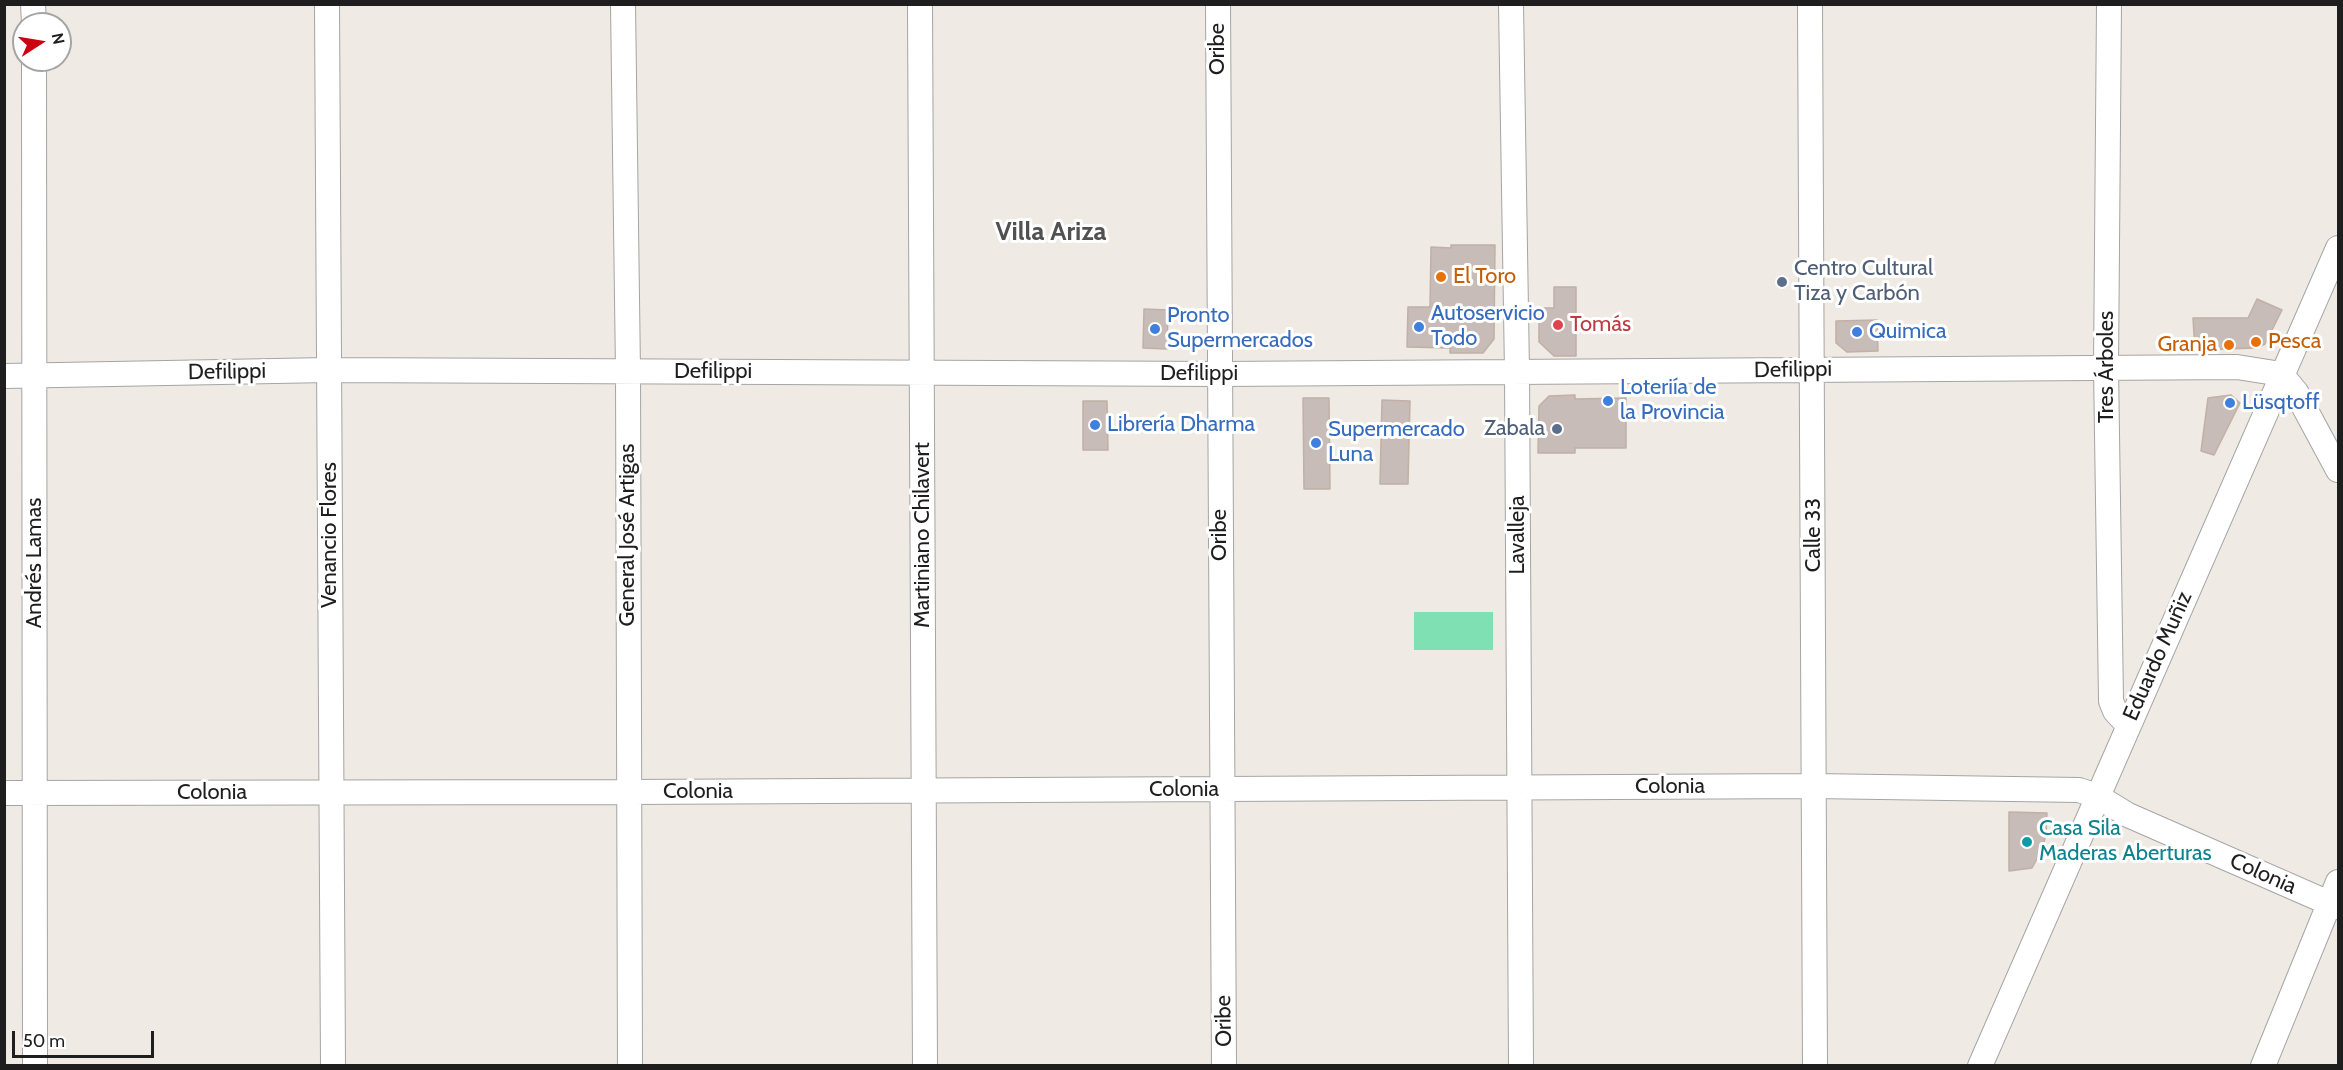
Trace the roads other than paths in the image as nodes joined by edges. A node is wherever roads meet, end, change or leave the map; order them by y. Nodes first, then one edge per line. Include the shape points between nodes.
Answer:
1 (327, 4) edge
2 (623, 4) edge
3 (920, 4) edge
4 (1218, 4) edge
5 (1511, 4) edge
6 (1810, 4) edge
7 (2109, 4) edge
8 (34, 72) edge
9 (2338, 248) edge
10 (2106, 367) junction
11 (1814, 369) junction
12 (329, 370) junction
13 (628, 371) junction
14 (1517, 372) junction
15 (923, 374) junction
16 (1220, 374) junction
17 (2281, 374) junction
18 (4, 376) edge
19 (35, 376) junction
20 (2338, 470) edge
21 (2128, 724) junction
22 (1814, 786) junction
23 (1520, 788) junction
24 (1221, 789) junction
25 (922, 791) junction
26 (628, 792) junction
27 (4, 793) edge
28 (34, 793) junction
29 (330, 793) junction
30 (2097, 796) junction
31 (2336, 898) edge
32 (35, 1065) edge
33 (333, 1065) edge
34 (630, 1065) edge
35 (925, 1065) edge
36 (1224, 1065) edge
37 (1521, 1065) edge
38 (1815, 1065) edge
39 (1980, 1065) edge
40 (2263, 1065) edge

1 - 12 street, Venancio Flores
2 - 13 street, General José Artigas
3 - 15 street, Martiniano Chilavert
4 - 16 street, Oribe
5 - 14 street, Lavalleja
6 - 11 street, Calle 33
7 - 10 street, Tres Árboles
8 - 19 street, Andrés Lamas
9 - 17 street, Eduardo Muñiz
10 - 11 street, Defilippi
10 - 17 street, Defilippi via 2237,367
10 - 21 street, Tres Árboles via 2111,701
11 - 14 street, Defilippi
11 - 22 street, Calle 33
12 - 13 street, Defilippi
12 - 19 street, Defilippi
12 - 29 street, Venancio Flores
13 - 15 street, Defilippi
13 - 26 street, General José Artigas
14 - 16 street, Defilippi
14 - 23 street, Lavalleja
15 - 16 street, Defilippi
15 - 25 street, Martiniano Chilavert
16 - 24 street, Oribe
17 - 20 street via 2296,392
17 - 21 street, Eduardo Muñiz
18 - 19 street, Defilippi
19 - 28 street, Andrés Lamas
21 - 30 street, Eduardo Muñiz
22 - 23 street, Colonia
22 - 30 street, Colonia via 2079,790
22 - 38 street, Calle 33
23 - 24 street, Colonia
23 - 37 street, Lavalleja
24 - 25 street, Colonia
24 - 36 street, Oribe
25 - 26 street, Colonia
25 - 35 street, Martiniano Chilavert
26 - 29 street, Colonia
26 - 34 street, General José Artigas
27 - 28 street, Colonia
28 - 29 street, Colonia
28 - 32 street, Andrés Lamas
29 - 33 street, Venancio Flores
30 - 31 street, Colonia via 2128,815
30 - 39 street, Eduardo Muñiz
31 - 40 street

